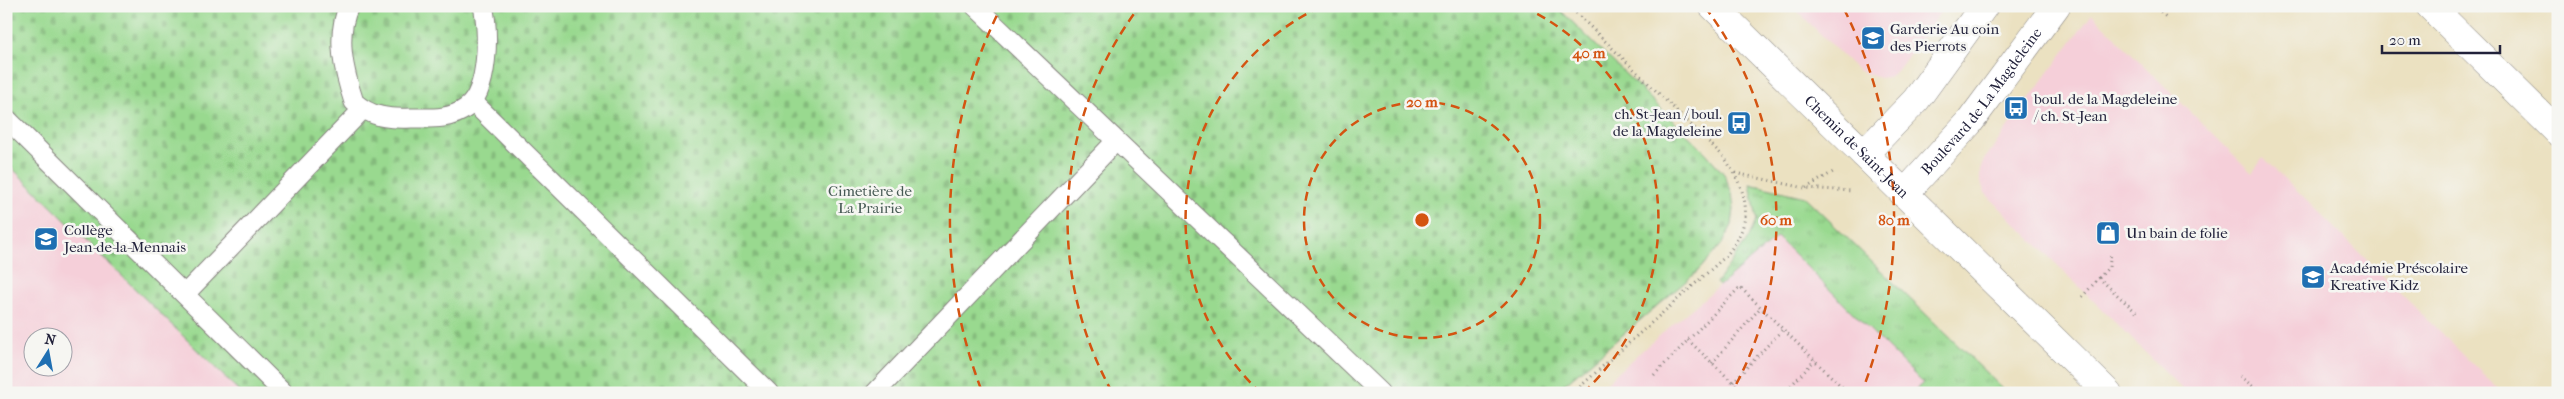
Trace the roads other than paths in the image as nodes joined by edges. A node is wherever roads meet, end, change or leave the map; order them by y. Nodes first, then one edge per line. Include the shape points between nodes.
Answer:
1 (349, 6) edge
2 (484, 6) edge
3 (975, 6) edge
4 (1713, 6) edge
5 (1984, 6) edge
6 (2056, 6) edge
7 (2430, 6) edge
8 (473, 102) junction
9 (362, 110) junction
10 (6, 118) edge
11 (2558, 132) edge
12 (1116, 141) junction
13 (1864, 154) junction
14 (1904, 194) junction
15 (185, 294) junction
16 (284, 393) edge
17 (769, 393) edge
18 (875, 393) edge
19 (1381, 393) edge
20 (2108, 393) edge

1 - 9 lane via 343,21 342,52 354,102
2 - 8 lane via 484,71
3 - 12 lane
4 - 13 street, Chemin de Saint-Jean
5 - 13 street via 1916,100
6 - 14 street, Boulevard de La Magdeleine via 1969,123
7 - 11 street
8 - 9 lane via 465,109 442,118 393,119
8 - 17 lane
9 - 15 lane
10 - 15 lane
12 - 18 lane
12 - 19 lane
13 - 14 street, Chemin de Saint-Jean
14 - 20 street, Chemin de Saint-Jean
15 - 16 lane

